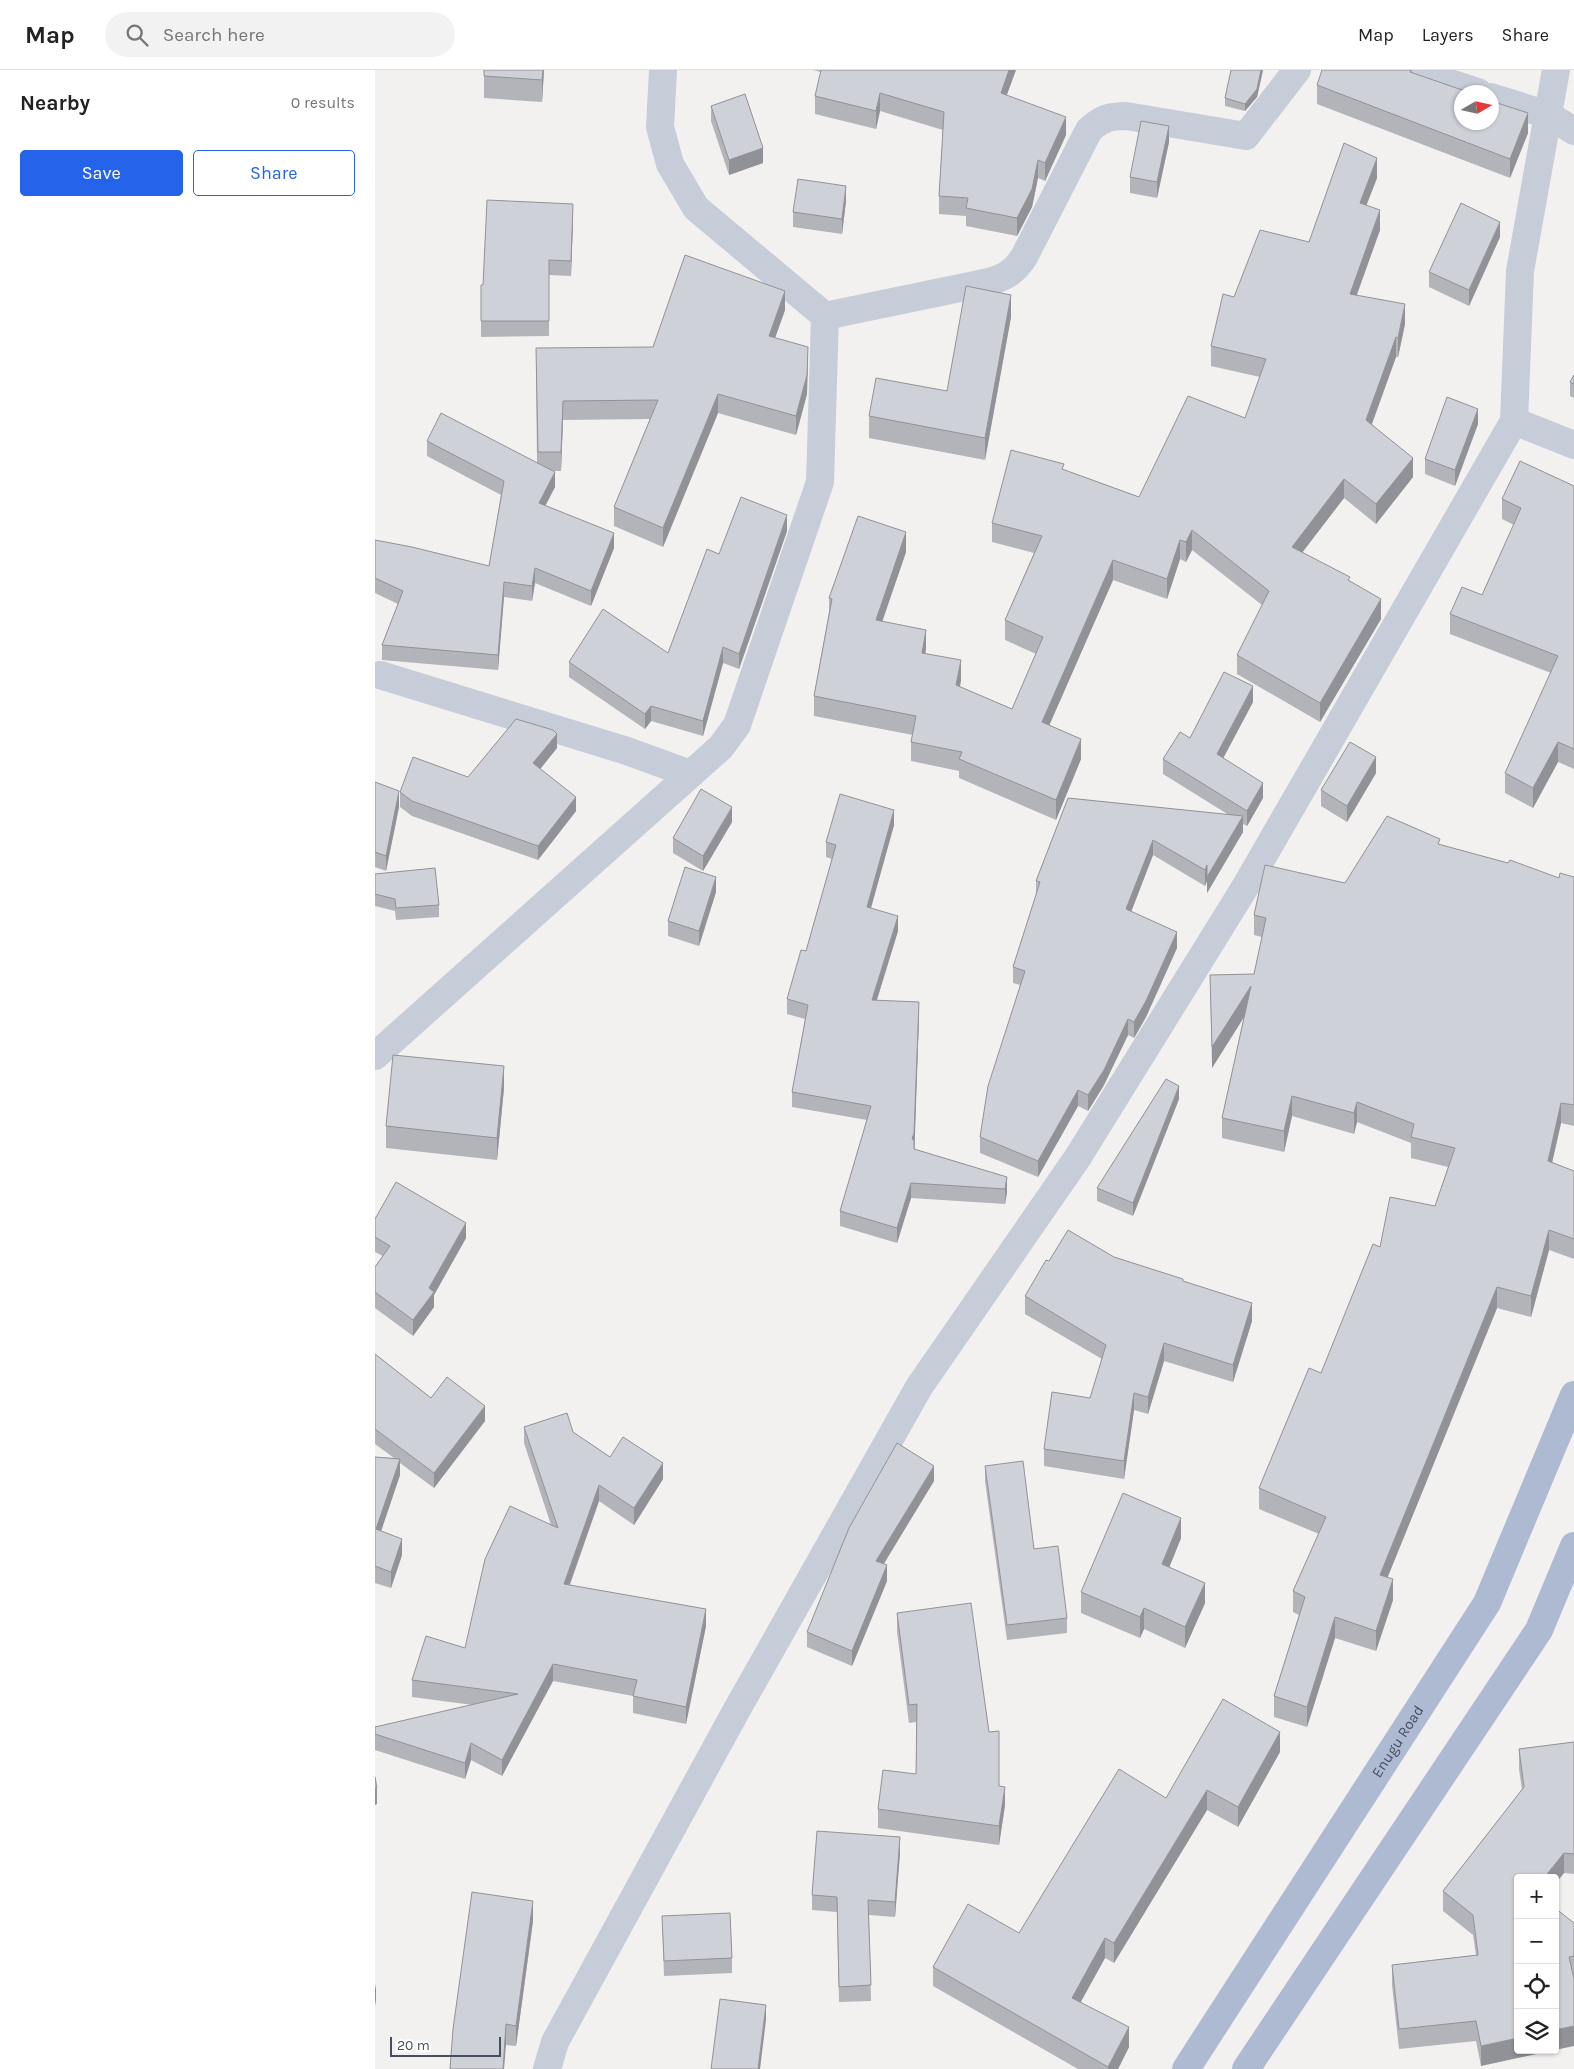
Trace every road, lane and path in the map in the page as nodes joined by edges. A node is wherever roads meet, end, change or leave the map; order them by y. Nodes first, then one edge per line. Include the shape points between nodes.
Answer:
1 (663, 70) edge
2 (1297, 70) edge
3 (1409, 70) edge
4 (1556, 70) edge
5 (1456, 85) edge
6 (1499, 100) edge
7 (1548, 115) junction
8 (1574, 132) edge
9 (825, 316) junction
10 (1514, 421) junction
11 (1574, 445) edge
12 (380, 675) dead end
13 (690, 774) junction
14 (375, 1056) edge
15 (1574, 1395) edge
16 (1574, 1546) edge
17 (547, 2069) edge
18 (1185, 2069) edge
19 (1245, 2069) edge

1 - 9 street via 660,127 670,164 696,208
2 - 9 street via 1246,136 1126,116 1100,119 1089,130 1024,257 1005,277
3 - 5 street
4 - 7 street
6 - 7 street
7 - 8 street
7 - 10 street via 1520,271
9 - 13 street via 821,482 737,725 721,747
10 - 11 street
10 - 17 street via 1247,884 1078,1157 919,1386 560,2033
12 - 13 street
13 - 14 street
15 - 18 main road, Enugu Road via 1487,1603
16 - 19 main road via 1539,1630

